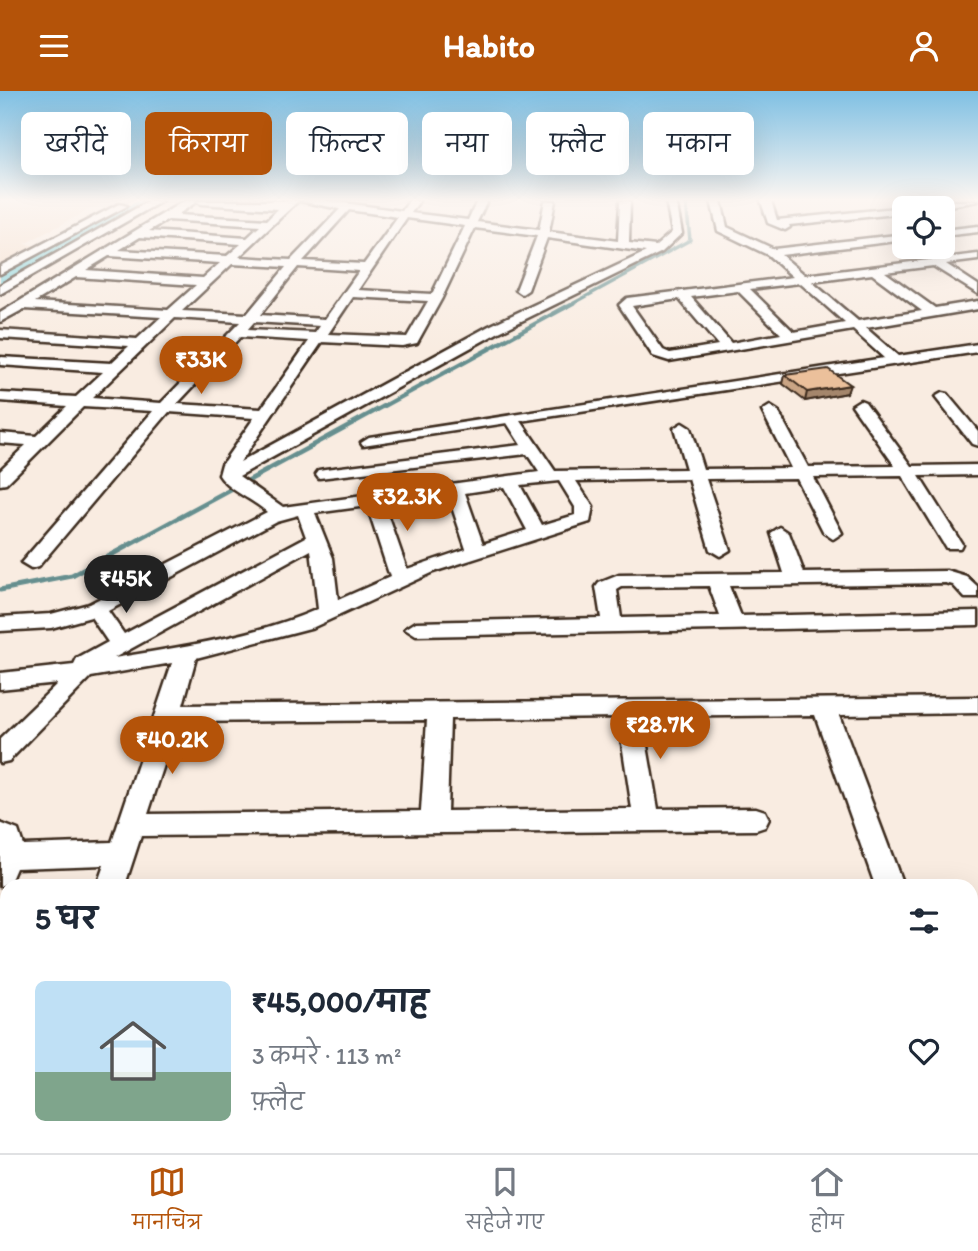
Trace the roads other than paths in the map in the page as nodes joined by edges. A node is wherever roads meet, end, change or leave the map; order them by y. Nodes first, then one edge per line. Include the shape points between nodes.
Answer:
1 (38, 251) edge
2 (69, 251) edge
3 (111, 251) edge
4 (239, 251) edge
5 (305, 251) edge
6 (380, 251) edge
7 (459, 251) edge
8 (537, 251) edge
9 (657, 251) edge
10 (767, 251) edge
11 (791, 251) edge
12 (107, 253) junction
13 (772, 253) junction
14 (978, 257) edge
15 (230, 260) junction
16 (934, 262) junction
17 (294, 264) junction
18 (368, 268) junction
19 (873, 270) junction
20 (0, 271) edge
21 (71, 273) junction
22 (149, 278) junction
23 (801, 279) junction
24 (205, 282) junction
25 (741, 287) junction
26 (0, 290) edge
27 (522, 290) dead end
28 (978, 291) edge
29 (352, 293) junction
30 (682, 295) junction
31 (436, 298) junction
32 (22, 305) junction
33 (978, 305) edge
34 (109, 310) junction
35 (933, 313) junction
36 (173, 314) junction
37 (0, 318) edge
38 (250, 319) junction
39 (330, 323) junction
40 (855, 327) junction
41 (237, 333) junction
42 (0, 334) edge
43 (320, 338) junction
44 (792, 338) junction
45 (140, 343) junction
46 (978, 348) edge
47 (729, 349) junction
48 (895, 360) junction
49 (0, 361) edge
50 (115, 368) junction
51 (0, 397) edge
52 (942, 397) dead end
53 (78, 403) junction
54 (860, 405) dead end
55 (165, 407) junction
56 (770, 411) dead end
57 (265, 414) junction
58 (511, 418) junction
59 (682, 428) dead end
60 (0, 438) edge
61 (38, 441) junction
62 (978, 441) edge
63 (369, 442) dead end
64 (532, 448) junction
65 (978, 470) edge
66 (907, 471) junction
67 (803, 473) junction
68 (325, 474) dead end
69 (695, 474) junction
70 (557, 476) junction
71 (229, 477) junction
72 (0, 480) edge
73 (510, 482) junction
74 (455, 489) junction
75 (374, 500) junction
76 (305, 509) junction
77 (279, 513) junction
78 (780, 533) dead end
79 (833, 533) dead end
80 (538, 534) junction
81 (317, 539) junction
82 (953, 544) dead end
83 (720, 550) dead end
84 (477, 553) junction
85 (31, 563) dead end
86 (796, 578) junction
87 (401, 579) junction
88 (717, 580) junction
89 (976, 596) edge
90 (96, 609) junction
91 (330, 611) junction
92 (978, 618) edge
93 (733, 622) junction
94 (0, 624) edge
95 (612, 624) junction
96 (416, 629) dead end
97 (121, 645) junction
98 (186, 653) junction
99 (75, 673) junction
100 (0, 681) edge
101 (978, 705) edge
102 (824, 707) junction
103 (629, 710) junction
104 (439, 711) junction
105 (169, 714) junction
106 (0, 754) edge
107 (756, 819) dead end
108 (434, 821) junction
109 (647, 821) junction
110 (132, 825) junction
111 (122, 853) junction
112 (2, 855) edge
113 (113, 879) edge
114 (888, 879) edge

1 - 20 street
2 - 26 street
3 - 12 street
4 - 15 street
5 - 17 street
6 - 18 street
7 - 31 street
8 - 27 street
9 - 71 street via 494,329
10 - 13 street
11 - 13 street
12 - 15 street
12 - 21 street
13 - 23 street
14 - 16 street
15 - 17 street
15 - 24 street
16 - 19 street
16 - 28 street
17 - 18 street
17 - 38 street
18 - 29 street
19 - 23 street
19 - 35 street
21 - 22 street
21 - 32 street
22 - 24 street
22 - 34 street
23 - 25 street
23 - 40 street
24 - 36 street
25 - 30 street
25 - 44 street
29 - 31 street
29 - 39 street
30 - 47 street
30 - 47 street via 631,301 625,307 662,356
31 - 43 street via 414,337 407,341
32 - 34 street
32 - 37 street
33 - 35 street
34 - 36 street
35 - 40 street
36 - 38 street
36 - 45 street
38 - 39 street
38 - 41 street
39 - 43 street
40 - 44 street
40 - 48 street
41 - 43 street
41 - 55 street
42 - 45 street
43 - 57 street
44 - 47 street
45 - 50 street
46 - 48 street
48 - 58 street
49 - 50 street
50 - 53 street
51 - 53 street
52 - 62 street
53 - 55 street
53 - 61 street
54 - 66 street
55 - 57 street
55 - 85 street
56 - 67 street
57 - 71 street via 230,464
58 - 63 street
58 - 64 street
59 - 69 street
60 - 61 street
61 - 72 street
64 - 68 street
64 - 70 street
65 - 66 street
66 - 67 street
66 - 82 street
67 - 69 street
67 - 79 street
69 - 70 street
69 - 83 street
70 - 73 street
70 - 80 street via 584,507 584,518
71 - 77 street
73 - 74 street
73 - 80 street
74 - 75 street
74 - 84 street
75 - 76 street
75 - 87 street
76 - 77 street
76 - 81 street
77 - 90 street
78 - 86 street
80 - 84 street
81 - 91 street
81 - 97 street
84 - 87 street
86 - 88 street
86 - 89 street via 947,577 960,581
87 - 91 street
88 - 93 street
88 - 95 street via 607,583
90 - 94 street via 51,621
90 - 97 street
91 - 98 street via 307,622
92 - 93 street
93 - 95 street
95 - 96 street
97 - 99 street
98 - 99 street
98 - 105 street
99 - 100 street
99 - 106 street
101 - 102 street
102 - 103 street
102 - 114 street
103 - 104 street
103 - 109 street
104 - 105 street
104 - 108 street
105 - 110 street
107 - 109 street
108 - 109 street
108 - 110 street
110 - 111 street
111 - 112 street
111 - 113 street

